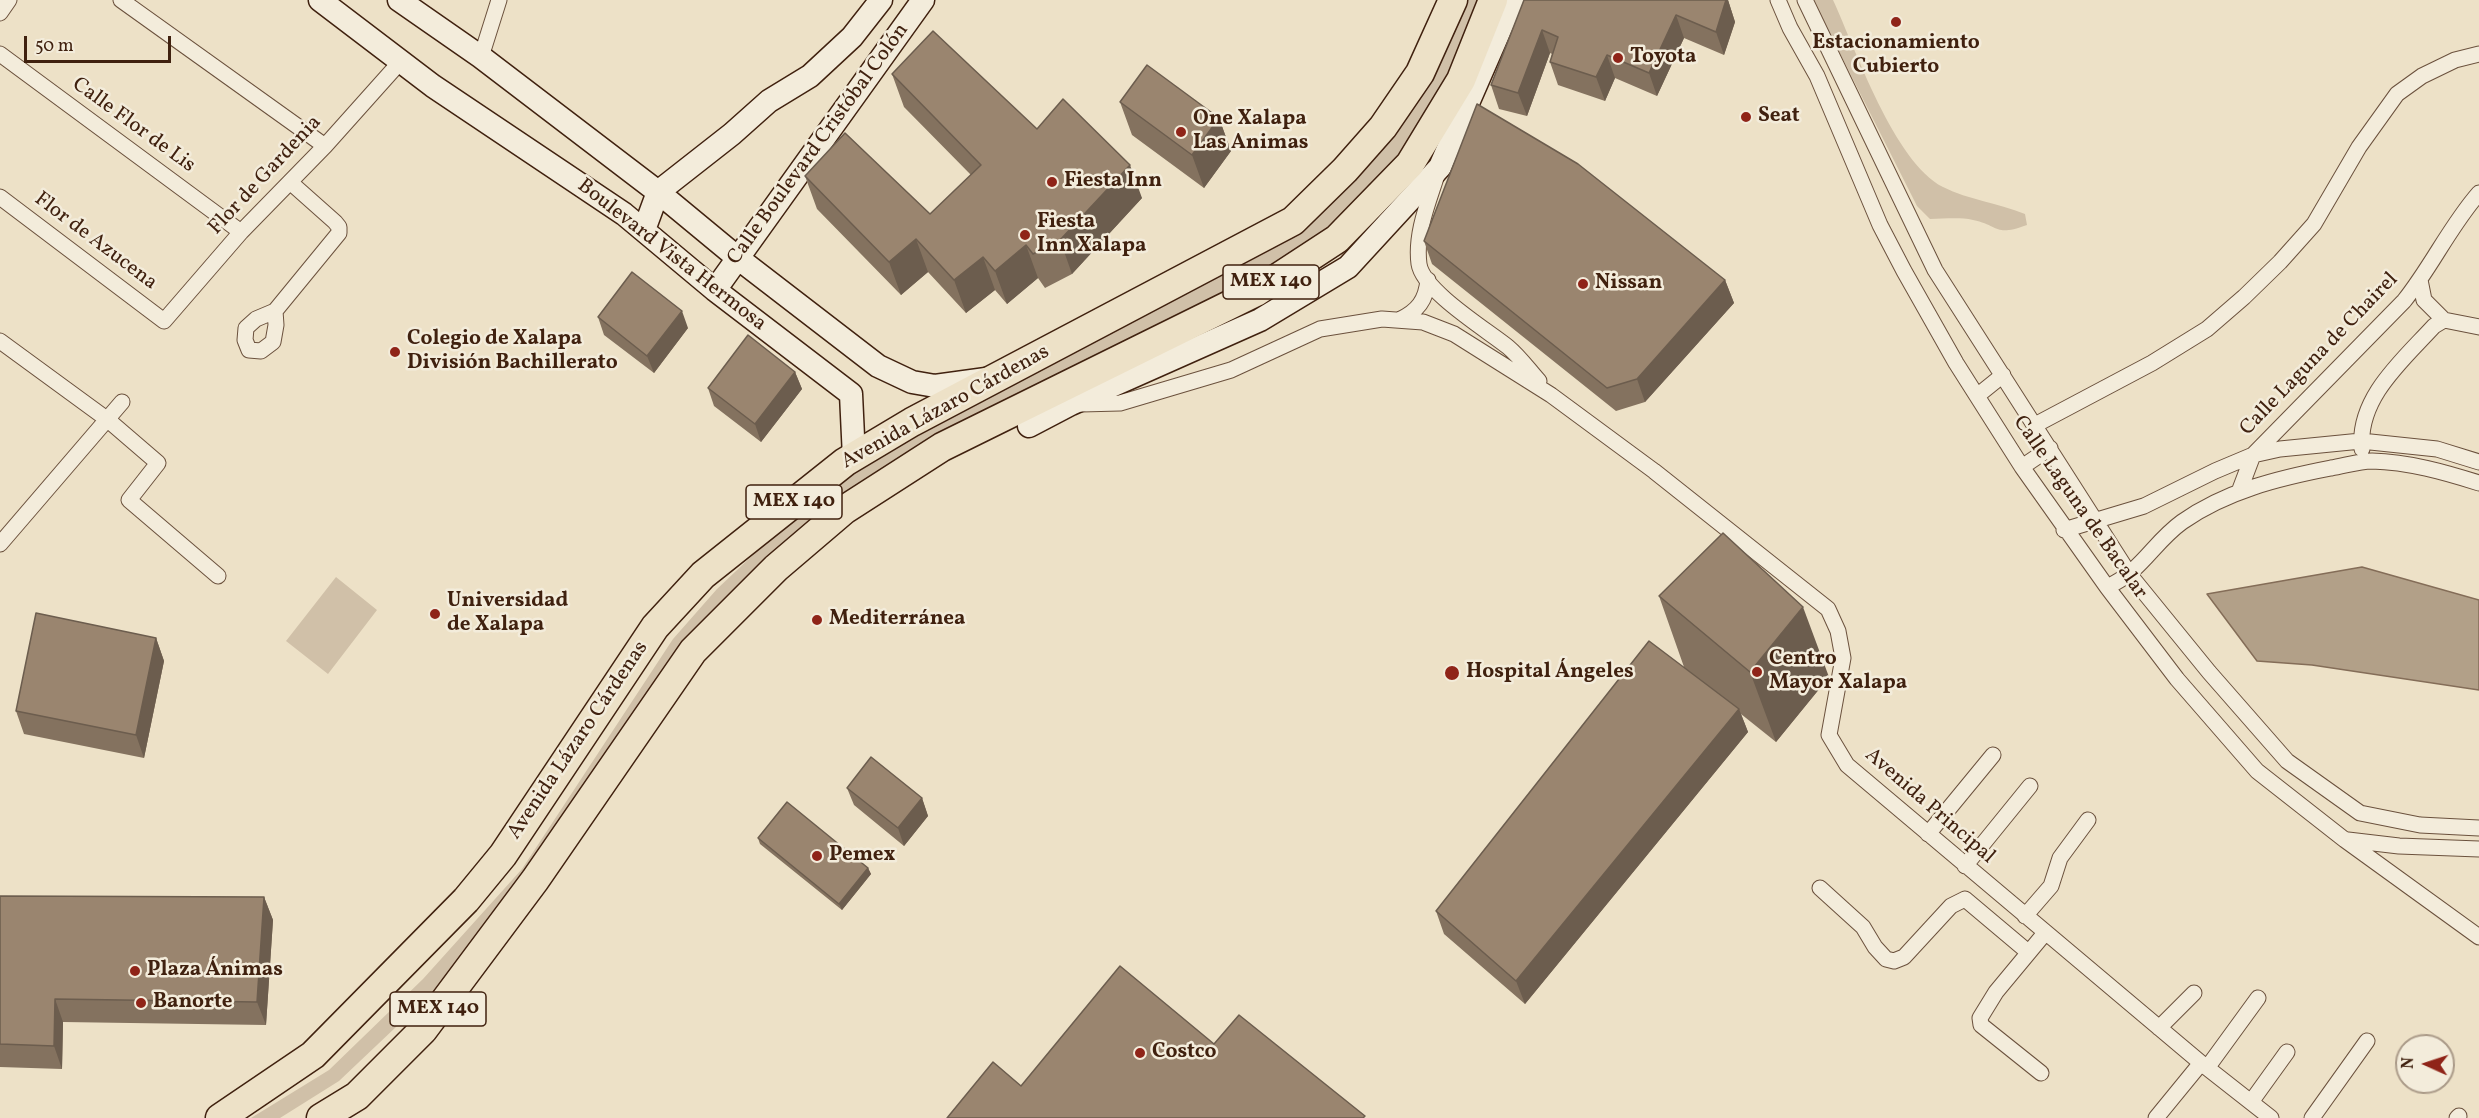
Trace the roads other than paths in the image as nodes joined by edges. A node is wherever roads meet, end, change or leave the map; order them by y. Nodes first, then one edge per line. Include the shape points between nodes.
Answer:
1 (9, 0) edge
2 (121, 0) edge
3 (320, 0) edge
4 (399, 0) edge
5 (499, 0) edge
6 (881, 0) edge
7 (923, 0) edge
8 (1453, 0) edge
9 (1493, 0) edge
10 (1513, 0) edge
11 (1778, 0) edge
12 (1805, 0) edge
13 (0, 13) edge
14 (0, 54) edge
15 (2479, 54) edge
16 (481, 57) junction
17 (401, 61) junction
18 (325, 146) junction
19 (1440, 167) junction
20 (290, 182) junction
21 (658, 192) junction
22 (2479, 193) edge
23 (0, 197) edge
24 (644, 230) junction
25 (241, 232) junction
26 (739, 259) junction
27 (1428, 280) junction
28 (2420, 280) junction
29 (715, 290) junction
30 (274, 310) dead end
31 (1399, 320) junction
32 (2444, 320) junction
33 (164, 321) joint
34 (2479, 327) edge
35 (0, 341) edge
36 (2003, 375) junction
37 (996, 378) junction
38 (1551, 395) junction
39 (1977, 396) junction
40 (122, 402) dead end
41 (1071, 404) junction
42 (108, 420) junction
43 (2036, 425) junction
44 (1029, 426) joint
45 (2361, 441) junction
46 (942, 447) junction
47 (2050, 448) junction
48 (2253, 455) junction
49 (854, 458) junction
50 (2363, 462) junction
51 (2479, 462) edge
52 (2022, 467) junction
53 (2479, 483) edge
54 (2239, 492) junction
55 (2096, 521) junction
56 (2064, 530) junction
57 (0, 544) edge
58 (2130, 574) junction
59 (218, 576) dead end
60 (2106, 587) junction
61 (1993, 755) dead end
62 (2030, 786) dead end
63 (2088, 820) dead end
64 (2479, 828) edge
65 (1928, 834) junction
66 (2345, 840) junction
67 (2479, 849) edge
68 (1965, 866) junction
69 (1978, 877) junction
70 (1820, 888) dead end
71 (1965, 899) junction
72 (2025, 916) junction
73 (2045, 933) junction
74 (2479, 937) edge
75 (2028, 952) junction
76 (2194, 993) dead end
77 (2258, 998) dead end
78 (2159, 1028) junction
79 (2367, 1041) dead end
80 (2287, 1052) dead end
81 (2204, 1066) junction
82 (2041, 1073) dead end
83 (2251, 1102) junction
84 (220, 1118) edge
85 (321, 1118) edge
86 (2156, 1118) edge
87 (2271, 1118) edge
88 (2312, 1118) edge

1 - 13 street
2 - 18 street
3 - 17 street, Boulevard Vista Hermosa
4 - 16 street, Boulevard Vista Hermosa
5 - 16 street
6 - 21 street, Calle Boulevard Cristóbal Colón via 852,37 810,76 769,101
7 - 26 street, Calle Boulevard Cristóbal Colón
8 - 37 highway, Avenida Lázaro Cárdenas / MEX 140 via 1420,73 1383,127 1293,220
9 - 46 highway, Avenida Lázaro Cárdenas / MEX 140 via 1461,80 1410,164 1337,239 1256,292
10 - 19 street
11 - 39 street, Calle Laguna de Bacalar via 1816,76 1880,225
12 - 36 street, Calle Laguna de Bacalar via 1916,235
14 - 25 street, Calle Flor de Lis
15 - 43 street via 2455,60 2422,76 2397,94 2359,147 2314,224 2280,262 2214,322 2152,363
16 - 21 street, Boulevard Vista Hermosa
17 - 18 street, Flor de Gardenia
17 - 24 street, Boulevard Vista Hermosa
18 - 20 street, Flor de Gardenia
19 - 27 street, Avenida Principal via 1418,242 1419,267
19 - 41 street via 1348,267 1260,320
20 - 25 street, Flor de Gardenia
20 - 30 street via 335,222 339,233
21 - 24 street
21 - 26 street, Boulevard Vista Hermosa
22 - 28 street, Calle Laguna de Chairel via 2460,215
23 - 33 street, Flor de Azucena
24 - 29 street, Boulevard Vista Hermosa
25 - 33 street, Flor de Gardenia
26 - 29 street, Calle Boulevard Cristóbal Colón
26 - 37 street, Boulevard Vista Hermosa via 878,366 912,382 934,386
27 - 31 street via 1421,305
27 - 38 street, Avenida Principal via 1462,313 1510,349
28 - 32 street, Calle Laguna de Chairel via 2424,300
28 - 48 street, Calle Laguna de Chairel
29 - 49 street, Boulevard Vista Hermosa via 851,394
31 - 38 street, Avenida Principal via 1423,322 1454,334
31 - 41 street, Avenida Principal via 1320,329 1231,370 1120,403
32 - 34 street
32 - 45 street via 2379,387 2367,411
35 - 42 street
36 - 39 street
36 - 43 street, Calle Laguna de Bacalar
37 - 49 highway, Avenida Lázaro Cárdenas / MEX 140
38 - 65 street, Avenida Principal via 1828,609 1844,658 1829,735 1847,765
39 - 52 street, Calle Laguna de Bacalar
40 - 42 street
41 - 44 street
42 - 57 street
42 - 59 street via 158,463 129,500
43 - 47 street, Calle Laguna de Bacalar
44 - 46 highway
45 - 48 street
45 - 50 street
45 - 51 street via 2437,449
46 - 85 highway, Avenida Lázaro Cárdenas / MEX 140 via 844,510 776,568 693,651 536,880 423,1030 357,1096
47 - 52 street
47 - 55 street, Calle Laguna de Bacalar
48 - 54 street, Calle Laguna de Chairel
48 - 55 street via 2144,506
49 - 84 highway, Avenida Lázaro Cárdenas / MEX 140 via 703,575 655,627 503,855 466,900 313,1055
50 - 53 street via 2433,468
50 - 54 street via 2300,474
52 - 56 street, Calle Laguna de Bacalar
54 - 58 street via 2205,506 2179,525
55 - 56 street
55 - 58 street, Calle Laguna de Bacalar
56 - 60 street, Calle Laguna de Bacalar
58 - 60 street
58 - 64 street, Calle Laguna de Bacalar via 2287,761 2360,813 2420,825
60 - 66 street, Calle Laguna de Bacalar via 2257,771
61 - 65 street
62 - 68 street
63 - 72 street via 2060,858 2051,886
65 - 68 street, Avenida Principal
66 - 67 street
66 - 74 street, Calle Laguna de Bacalar
68 - 69 street, Avenida Principal
69 - 71 street via 1964,894
69 - 72 street, Avenida Principal
70 - 71 street via 1863,927 1886,959 1894,961 1904,957 1951,906
71 - 75 street
72 - 73 street, Avenida Principal
73 - 75 street
73 - 78 street, Avenida Principal
75 - 82 street via 1980,1018 1981,1025
76 - 78 street
77 - 81 street
78 - 81 street, Avenida Principal
79 - 88 street
80 - 83 street
81 - 83 street, Avenida Principal
81 - 86 street
83 - 87 street, Avenida Principal

